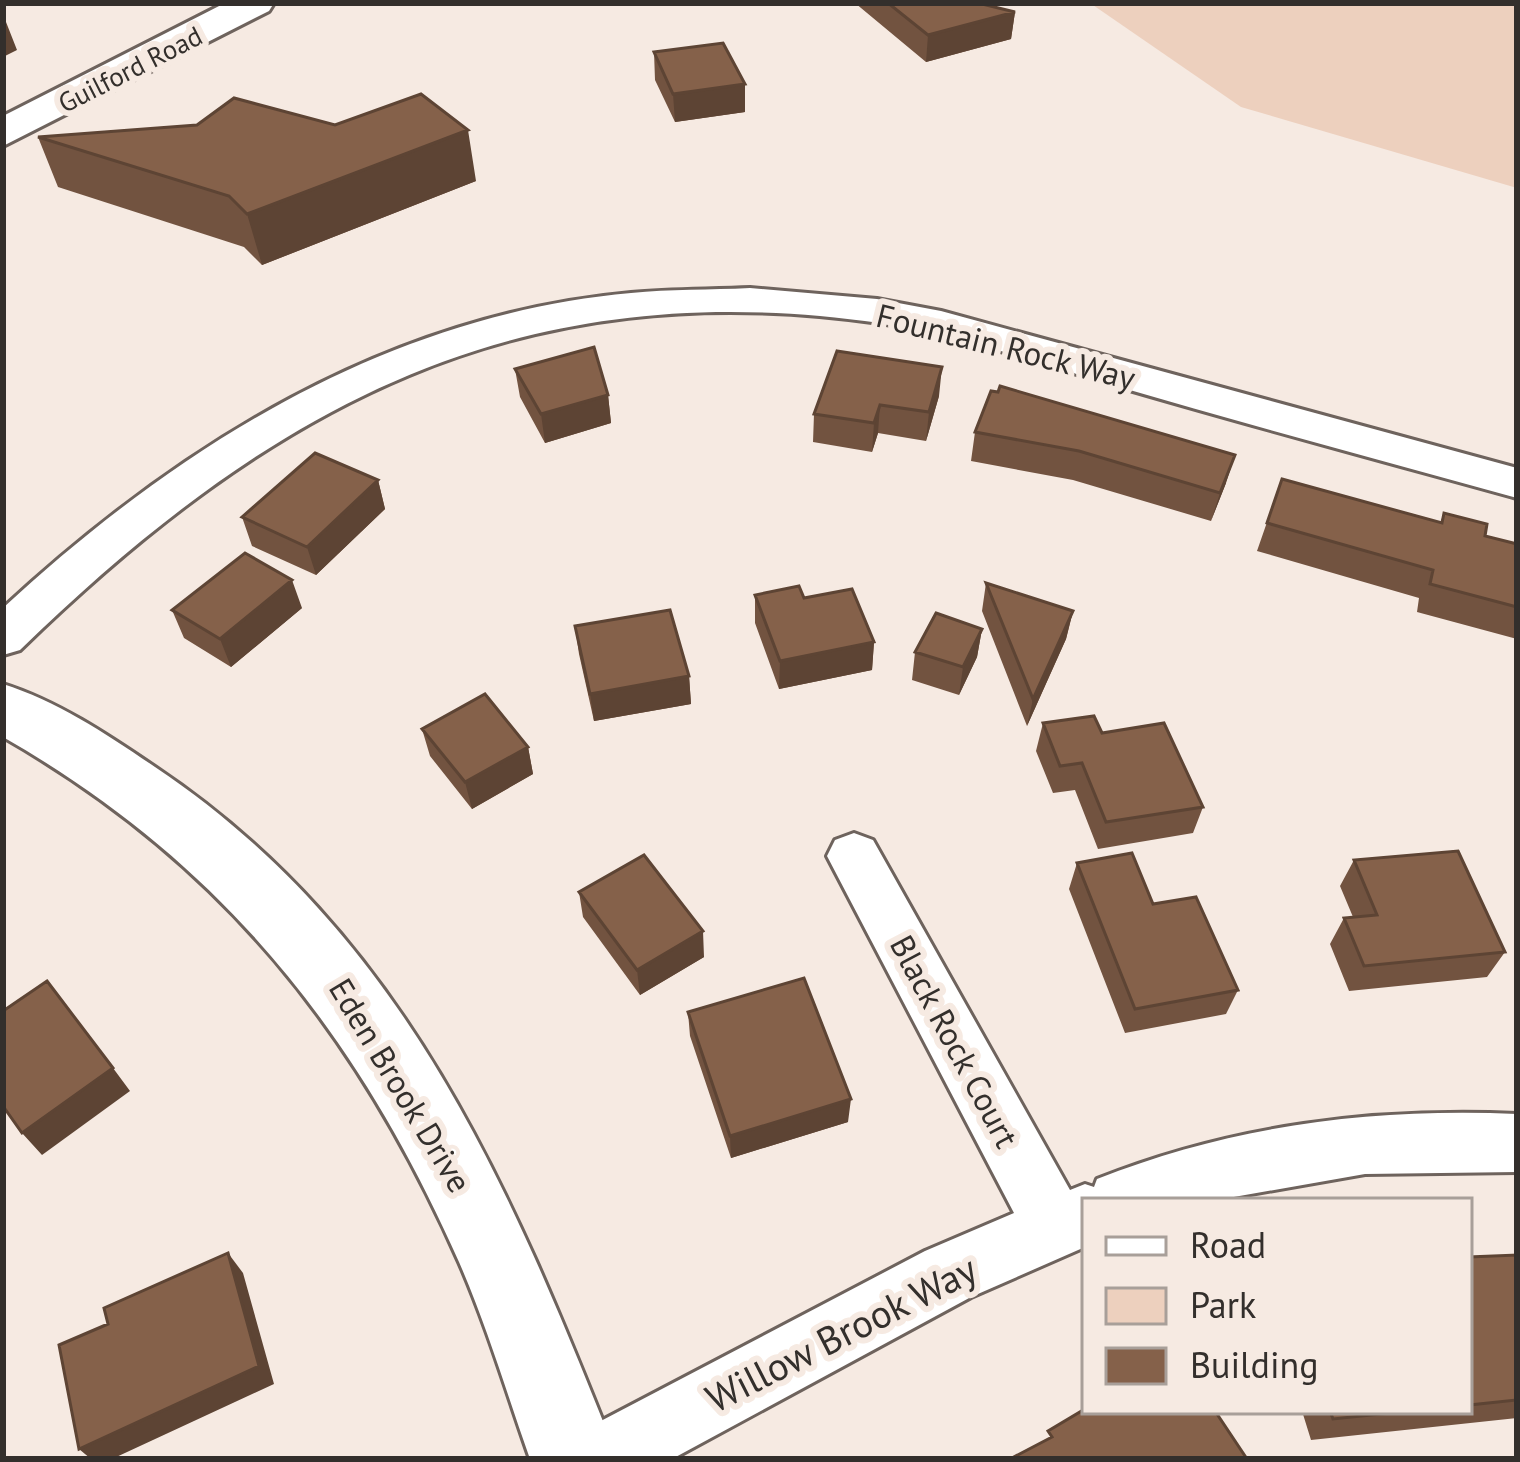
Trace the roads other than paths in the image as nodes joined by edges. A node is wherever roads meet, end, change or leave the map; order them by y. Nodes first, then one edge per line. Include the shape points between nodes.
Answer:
1 (255, 3) edge
2 (3, 134) edge
3 (1517, 483) edge
4 (3, 637) edge
5 (3, 708) edge
6 (854, 856) dead end
7 (1517, 1143) edge
8 (1127, 1198) edge
9 (1070, 1221) edge
10 (574, 1459) edge
11 (602, 1459) edge

1 - 2 street, Guilford Road
3 - 4 street, Fountain Rock Way via 951,326 826,304 670,303 573,314 423,350 284,412 146,508
5 - 10 street, Eden Brook Drive via 61,736 154,801 250,880 328,962 413,1093 489,1238
6 - 9 street, Black Rock Court
7 - 8 street via 1325,1145 1189,1173
9 - 11 street, Willow Brook Way via 948,1274

